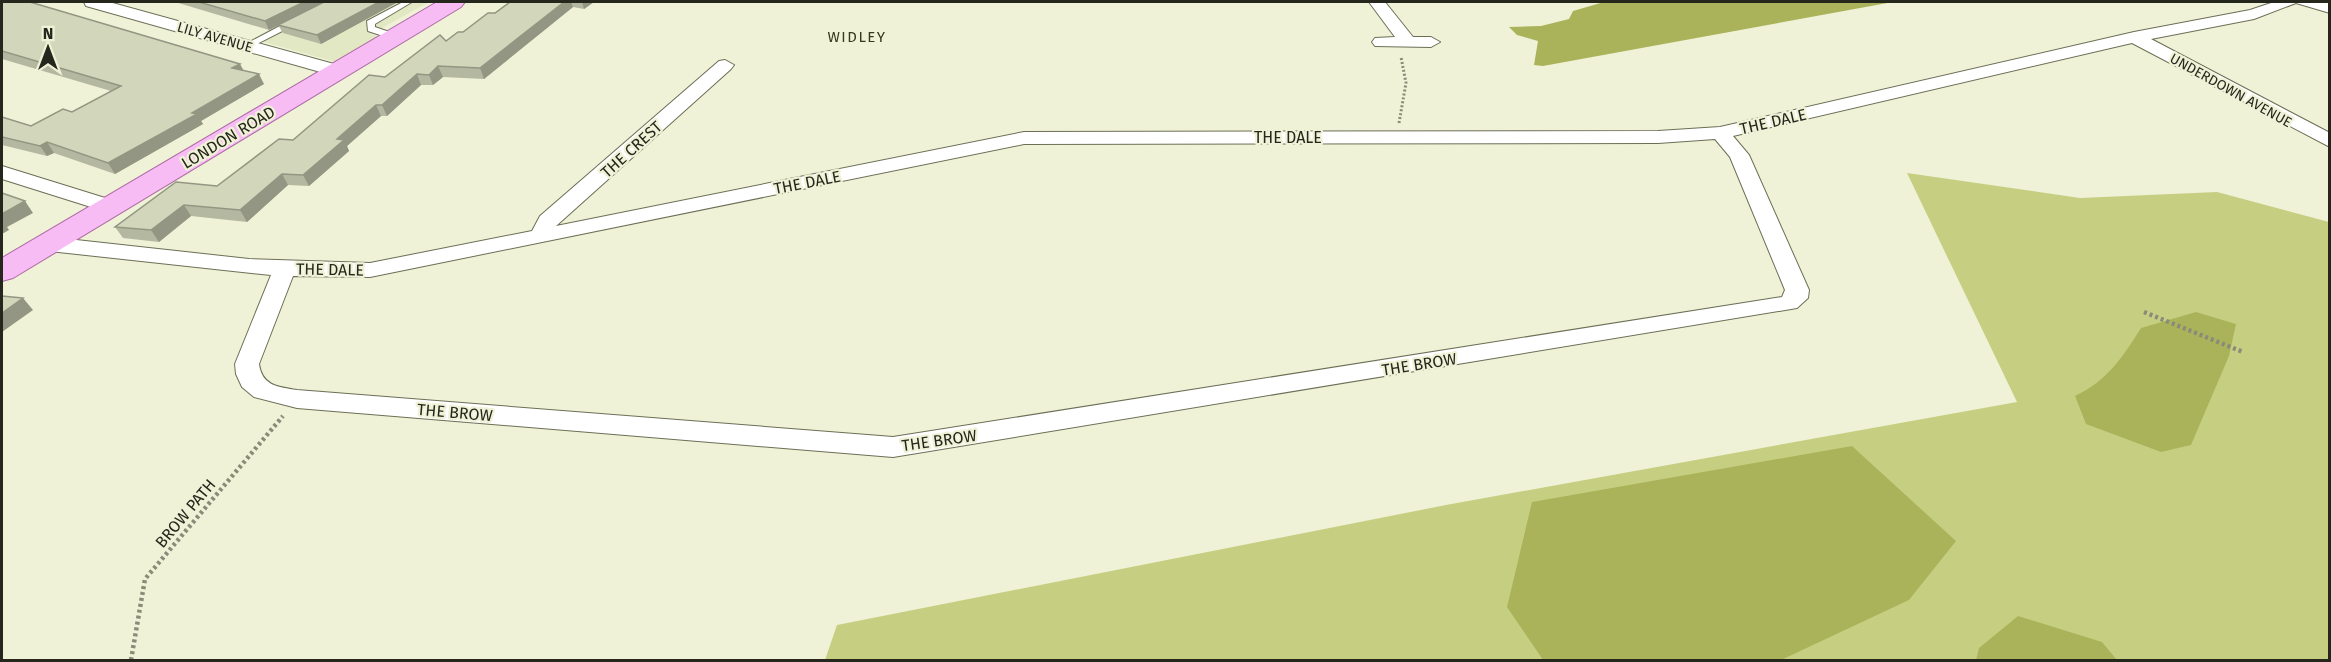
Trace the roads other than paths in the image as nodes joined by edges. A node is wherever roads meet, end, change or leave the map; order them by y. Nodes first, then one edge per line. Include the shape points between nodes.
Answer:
1 (92, 2) edge
2 (408, 2) edge
3 (453, 2) edge
4 (1377, 2) edge
5 (2289, 2) edge
6 (2304, 2) edge
7 (2330, 8) edge
8 (305, 16) edge
9 (395, 37) junction
10 (2134, 37) junction
11 (1431, 42) dead end
12 (246, 46) junction
13 (725, 65) dead end
14 (339, 71) junction
15 (1720, 132) junction
16 (2330, 141) edge
17 (2, 172) edge
18 (110, 207) junction
19 (540, 236) junction
20 (49, 244) junction
21 (285, 268) junction
22 (2, 271) edge

1 - 12 street, LILY AVENUE
2 - 9 lane via 370,23 371,29
3 - 9 main road, LONDON ROAD
4 - 11 street via 1395,42
5 - 10 street, THE DALE via 2254,15
6 - 7 street
8 - 12 lane
9 - 14 main road, LONDON ROAD
10 - 15 street, THE DALE
10 - 16 street, UNDERDOWN AVENUE
12 - 14 street, LILY AVENUE
13 - 19 street, THE CREST via 548,221
14 - 18 main road, LONDON ROAD
15 - 19 street, THE DALE via 1658,137 1024,138
15 - 21 street, THE BROW via 1739,155 1797,290 1796,298 1789,303 893,447 297,399 267,393 247,377 247,364
17 - 18 street
18 - 20 main road, LONDON ROAD
19 - 21 street, THE DALE via 370,270
20 - 21 street
20 - 22 main road, LONDON ROAD

